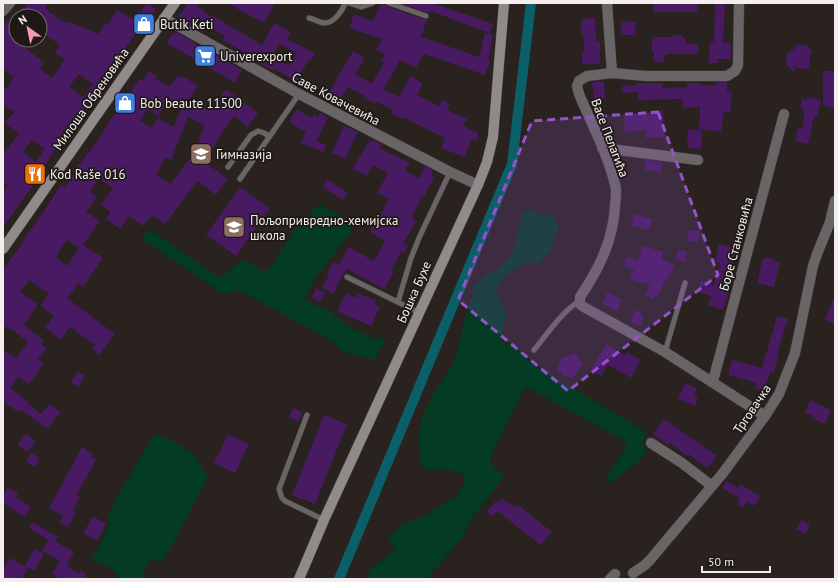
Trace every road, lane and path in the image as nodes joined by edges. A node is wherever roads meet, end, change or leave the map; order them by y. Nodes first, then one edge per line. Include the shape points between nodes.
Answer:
1 (10, 3) edge
2 (174, 3) edge
3 (345, 3) edge
4 (349, 3) edge
5 (373, 3) edge
6 (389, 3) edge
7 (504, 3) edge
8 (607, 3) edge
9 (739, 3) edge
10 (3, 11) edge
11 (426, 16) dead end
12 (164, 18) junction
13 (309, 18) dead end
14 (612, 73) junction
15 (298, 94) junction
16 (784, 114) dead end
17 (269, 136) junction
18 (602, 148) junction
19 (698, 160) dead end
20 (228, 167) dead end
21 (450, 172) junction
22 (240, 179) dead end
23 (478, 185) junction
24 (835, 200) edge
25 (3, 249) edge
26 (347, 277) dead end
27 (685, 284) dead end
28 (579, 301) junction
29 (398, 302) junction
30 (420, 313) junction
31 (534, 350) dead end
32 (665, 352) junction
33 (713, 381) junction
34 (307, 415) dead end
35 (765, 416) junction
36 (651, 443) dead end
37 (712, 486) junction
38 (324, 520) junction
39 (633, 572) dead end
40 (299, 579) edge

1 - 10 street
2 - 12 main road, Милоша Обреновића
3 - 13 lane via 331,21 325,23
4 - 5 lane via 361,7
6 - 11 lane
7 - 23 main road, Бошка Бухе via 493,137
8 - 14 street
9 - 14 street, Васе Пелагића via 738,65 730,75 667,77
12 - 15 street, Саве Ковачевића
12 - 25 main road, Милоша Обреновића
14 - 18 street, Васе Пелагића via 584,77 577,86
15 - 17 lane
15 - 21 street, Саве Ковачевића
16 - 33 street, Боре Станковића
17 - 20 lane via 258,131 251,135
17 - 22 lane
18 - 19 street
18 - 28 street, Васе Пелагића via 616,190 615,215 605,253
21 - 23 street, Саве Ковачевића
21 - 29 lane via 411,258
23 - 30 main road, Бошка Бухе
24 - 35 street, Трговачка via 830,222 816,254 795,353 779,394
26 - 29 lane
27 - 32 lane
28 - 31 lane via 557,321
28 - 32 street via 584,307
29 - 30 lane
30 - 38 main road, Бошка Бухе
32 - 33 street
33 - 35 street
34 - 38 lane via 279,489 285,501
35 - 37 street, Трговачка
36 - 37 street
37 - 39 street, Трговачка via 650,560
38 - 40 main road, Бошка Бухе

